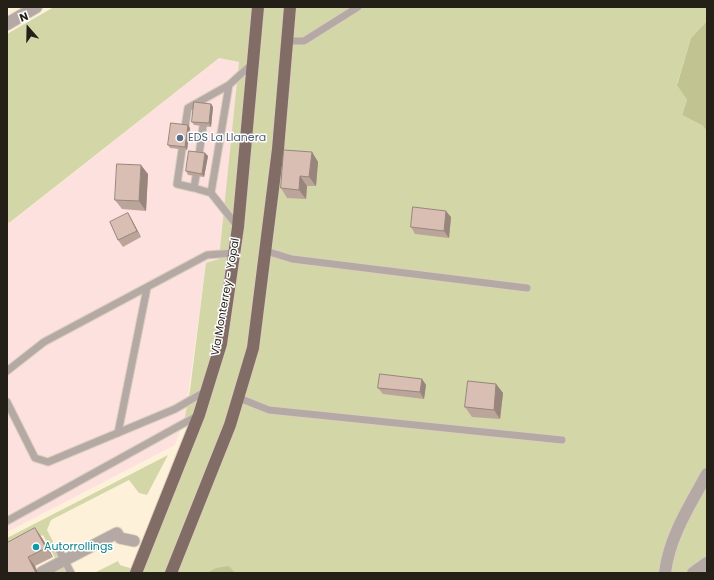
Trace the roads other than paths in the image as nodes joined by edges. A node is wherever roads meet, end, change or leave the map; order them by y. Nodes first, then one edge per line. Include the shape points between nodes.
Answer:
1 (36, 7) edge
2 (258, 7) edge
3 (290, 7) edge
4 (358, 7) edge
5 (7, 24) edge
6 (287, 41) junction
7 (253, 63) junction
8 (229, 85) junction
9 (207, 97) junction
10 (206, 106) edge
11 (203, 126) edge
12 (185, 127) edge
13 (182, 150) edge
14 (199, 155) edge
15 (196, 176) edge
16 (194, 188) junction
17 (211, 193) junction
18 (238, 227) junction
19 (266, 251) junction
20 (234, 253) junction
21 (147, 288) junction
22 (527, 288) dead end
23 (7, 371) edge
24 (206, 391) junction
25 (240, 398) junction
26 (7, 402) edge
27 (199, 415) junction
28 (118, 433) junction
29 (562, 440) dead end
30 (707, 474) edge
31 (7, 522) edge
32 (134, 541) dead end
33 (58, 548) dead end
34 (64, 560) junction
35 (707, 564) edge
36 (42, 572) dead end
37 (71, 573) edge
38 (136, 573) edge
39 (171, 573) edge
40 (665, 573) edge
41 (693, 573) edge

1 - 5 street
2 - 7 main road, Vía Monterrey - Yopal
3 - 6 main road
4 - 6 lane via 304,41
6 - 19 main road
7 - 8 lane
7 - 18 main road, Vía Monterrey - Yopal
8 - 9 lane
8 - 17 lane
9 - 10 lane
9 - 12 lane via 188,108
11 - 14 lane
13 - 16 lane via 177,184
15 - 16 lane
16 - 17 lane
17 - 18 lane
18 - 20 main road, Vía Monterrey - Yopal
19 - 22 lane via 292,259
19 - 25 main road via 253,348
20 - 21 lane via 207,256
20 - 24 main road, Vía Monterrey - Yopal via 220,344
21 - 23 lane via 44,342
21 - 28 lane
24 - 27 main road, Vía Monterrey - Yopal
24 - 28 lane via 175,409
25 - 29 lane via 269,410
25 - 39 main road
26 - 28 lane via 35,458 48,462
27 - 31 lane
27 - 38 main road, Vía Monterrey - Yopal
30 - 40 street via 681,522
32 - 34 street via 120,538 118,533
33 - 34 lane
34 - 36 street
34 - 37 lane
35 - 41 street

